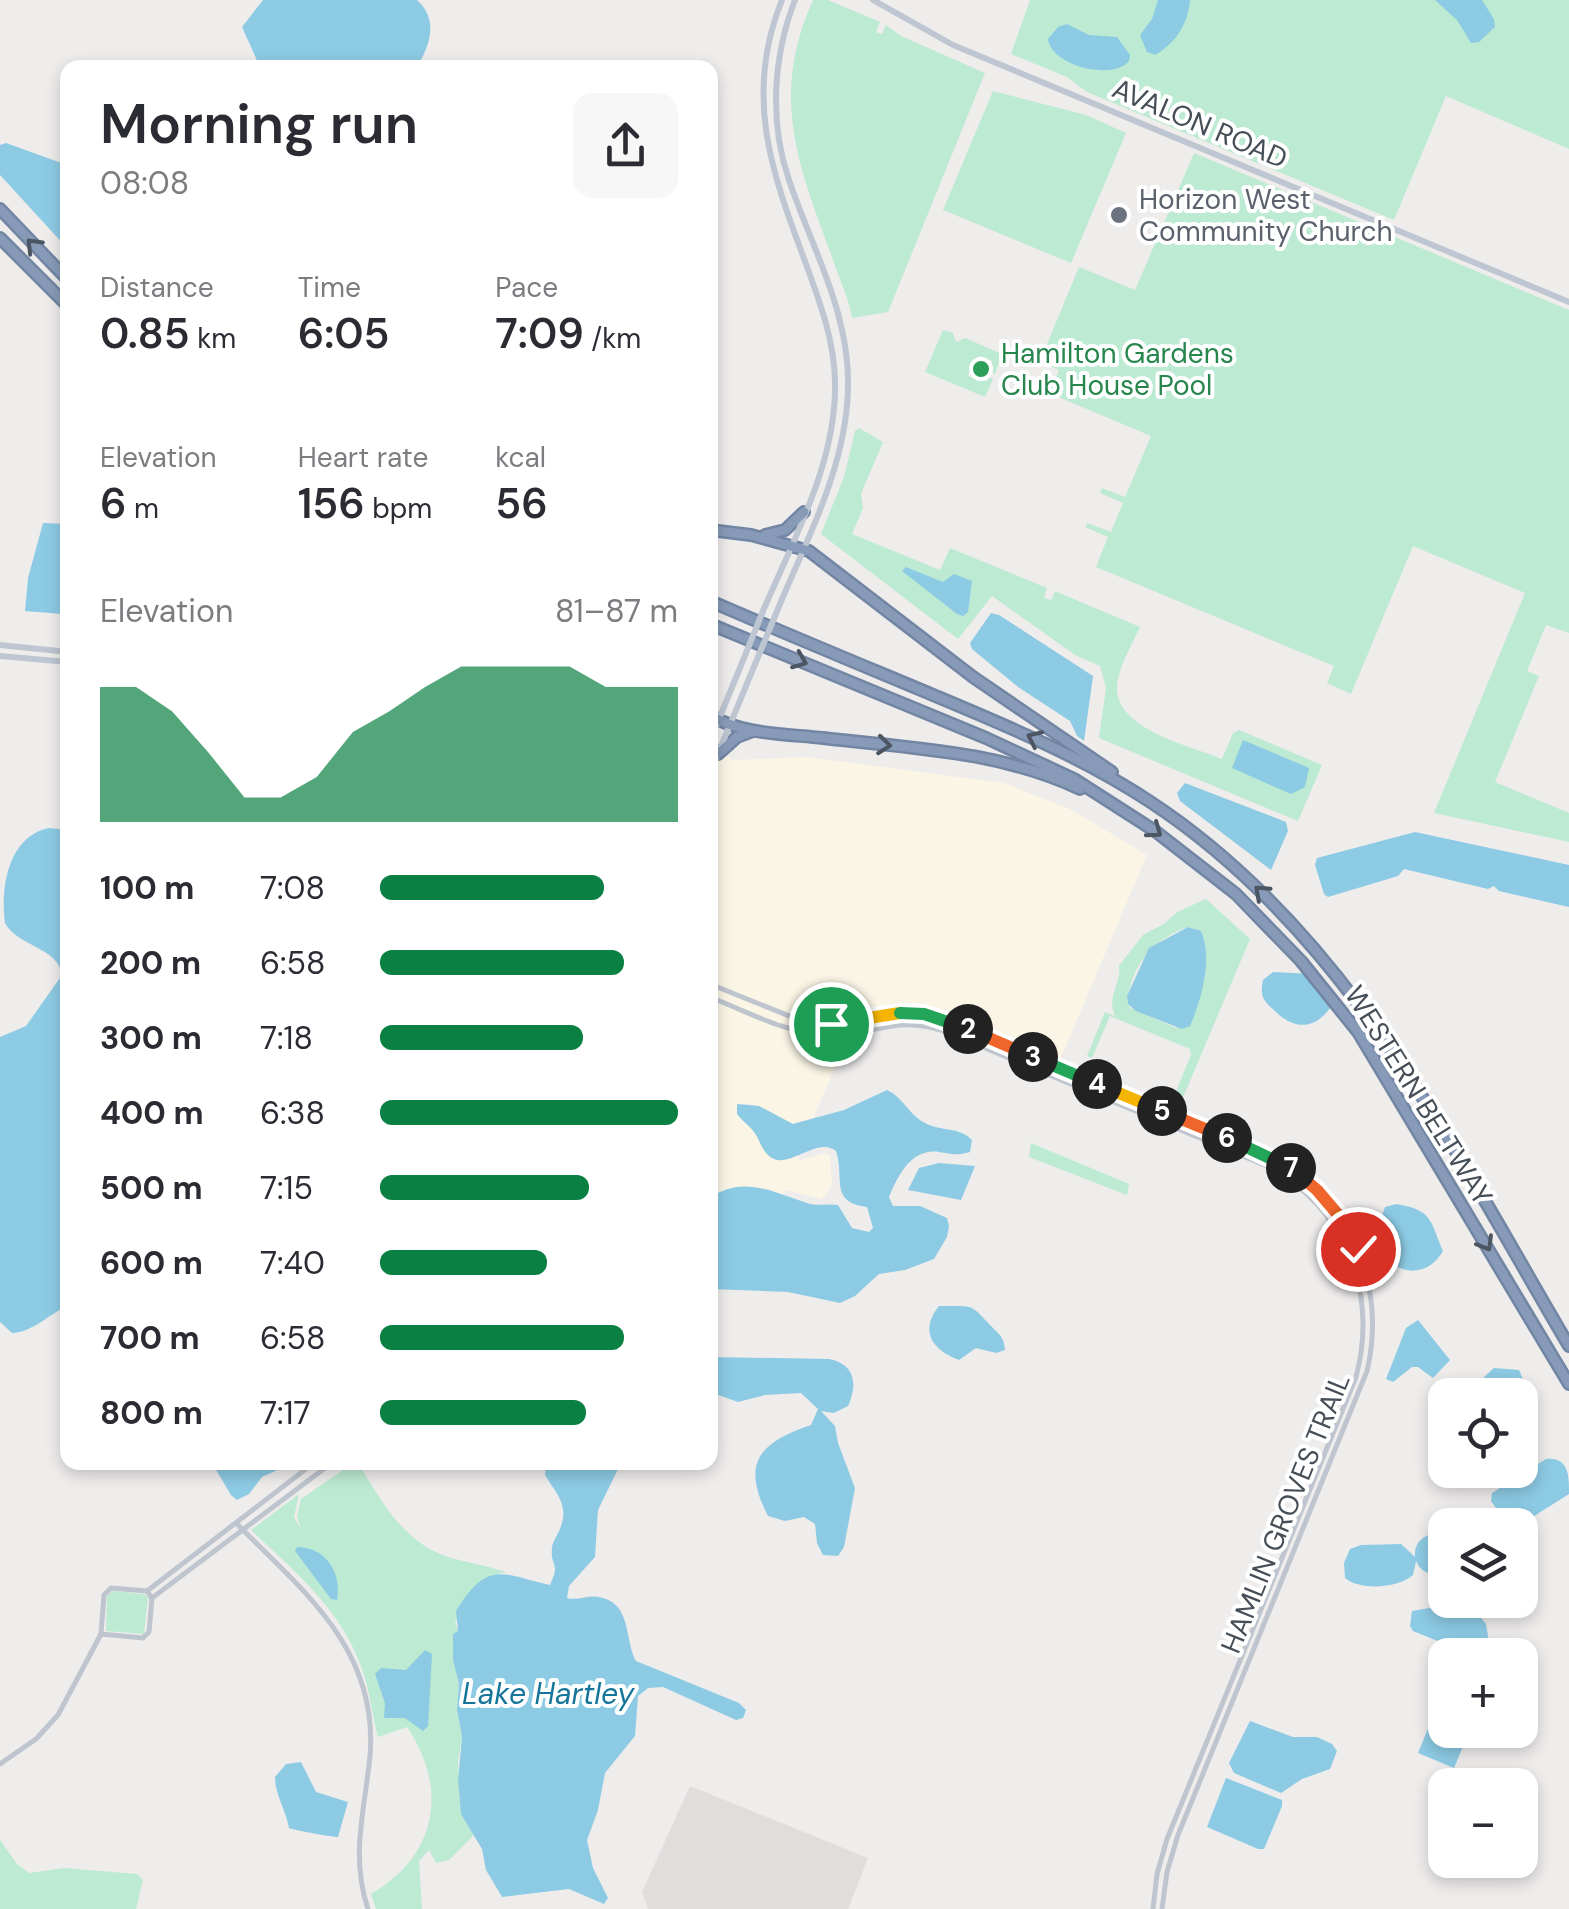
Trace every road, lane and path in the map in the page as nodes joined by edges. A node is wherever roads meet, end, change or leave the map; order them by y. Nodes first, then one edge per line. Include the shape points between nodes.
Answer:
1 (782, 0) edge
2 (795, 0) edge
3 (873, 0) edge
4 (0, 209) edge
5 (0, 238) edge
6 (60, 272) edge
7 (60, 298) edge
8 (1569, 302) edge
9 (804, 512) junction
10 (718, 531) edge
11 (750, 534) junction
12 (790, 547) junction
13 (802, 549) junction
14 (718, 605) edge
15 (718, 627) edge
16 (0, 645) edge
17 (60, 651) edge
18 (0, 656) edge
19 (60, 661) edge
20 (718, 710) edge
21 (718, 720) edge
22 (730, 724) junction
23 (762, 731) junction
24 (718, 754) joint
25 (1150, 802) junction
26 (1119, 806) junction
27 (718, 987) edge
28 (718, 1000) edge
29 (1569, 1346) edge
30 (1569, 1384) edge
31 (1333, 1432) junction
32 (1342, 1436) junction
33 (305, 1470) edge
34 (321, 1470) edge
35 (236, 1523) junction
36 (242, 1530) junction
37 (147, 1591) junction
38 (152, 1598) junction
39 (101, 1634) junction
40 (1224, 1698) junction
41 (1233, 1701) junction
42 (0, 1764) edge
43 (1167, 1839) junction
44 (1175, 1842) junction
45 (368, 1909) edge
46 (1153, 1909) edge
47 (1162, 1909) edge

1 - 9 main road via 766,49 764,130 773,174 826,316 835,380 830,438
2 - 13 main road via 782,44 776,117 788,178 836,308 848,401 836,465
3 - 8 main road, AVALON ROAD via 953,45
6 -> 4 highway
5 - 7 highway
9 - 11 highway via 782,532
9 - 12 main road
10 - 11 highway
11 - 12 highway
12 - 13 highway
12 - 20 main road, bridge
13 - 22 main road, bridge
13 - 25 highway
25 -> 14 highway, WESTERN BELTWAY via 1038,740
15 -> 26 highway, WESTERN BELTWAY via 1029,756
16 - 17 main road
18 - 19 main road
21 - 22 highway
22 - 23 highway
22 - 24 main road
23 - 24 highway via 737,737
23 -> 26 highway via 987,758
29 -> 25 highway, WESTERN BELTWAY via 1352,992 1280,909
26 -> 30 highway, WESTERN BELTWAY via 1236,894 1343,1012
27 - 32 street, HAMLIN GROVES TRAIL via 816,1024 895,1014 938,1018 1290,1168 1344,1222 1370,1290 1370,1360
28 - 31 street, HAMLIN GROVES TRAIL via 810,1034 893,1024 935,1028 1292,1181 1338,1232 1362,1294 1360,1357
31 - 32 street
31 - 40 street, HAMLIN GROVES TRAIL
32 - 41 street, HAMLIN GROVES TRAIL
33 - 35 street
34 - 36 street
35 - 36 street
35 - 37 street
36 - 38 street
36 - 45 street via 317,1602 361,1684 370,1753 358,1855
37 - 38 street
37 - 39 street via 111,1588 104,1594
38 - 39 street via 149,1632 142,1638
39 - 42 street via 58,1714 36,1740
40 - 41 street
40 - 43 street, HAMLIN GROVES TRAIL
41 - 44 street, HAMLIN GROVES TRAIL
43 - 44 street
43 - 46 street, HAMLIN GROVES TRAIL
44 - 47 street, HAMLIN GROVES TRAIL

